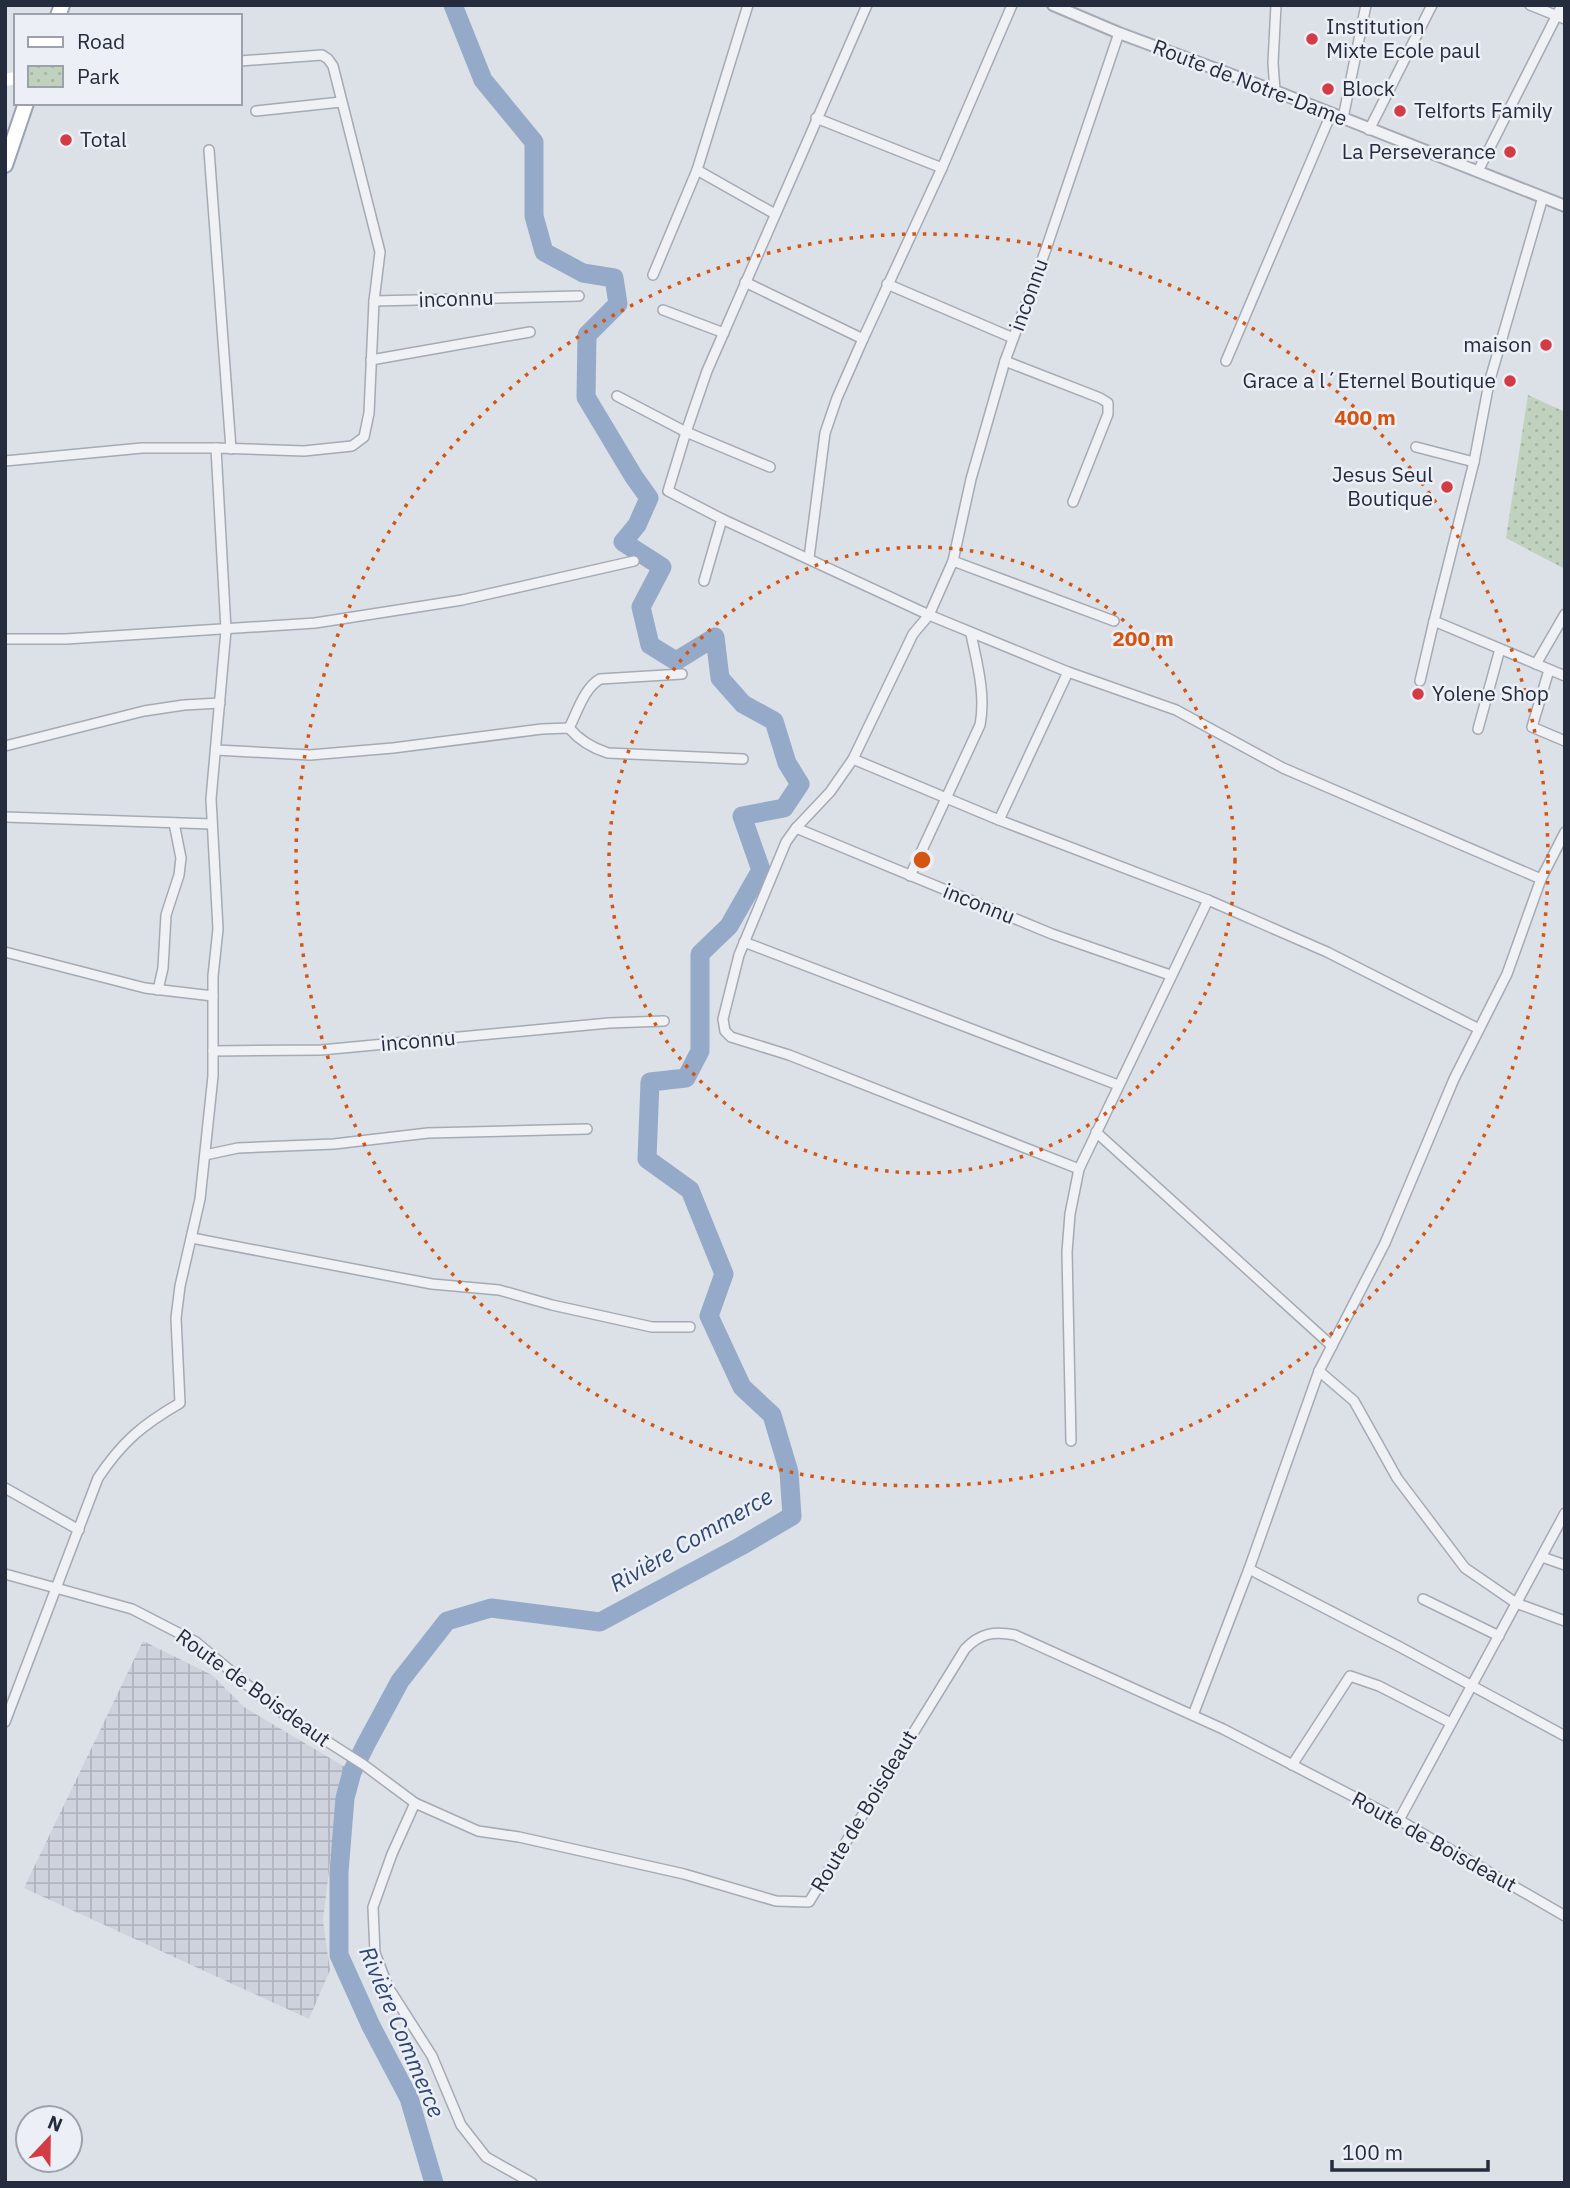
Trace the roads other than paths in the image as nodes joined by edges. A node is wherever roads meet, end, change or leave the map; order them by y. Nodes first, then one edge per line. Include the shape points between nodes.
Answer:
1 (747, 5) edge
2 (867, 5) edge
3 (1012, 5) edge
4 (1053, 5) edge
5 (1276, 5) edge
6 (1366, 5) edge
7 (1432, 5) edge
8 (1530, 5) edge
9 (1562, 5) edge
10 (1561, 17) edge
11 (1119, 33) junction
12 (242, 61) edge
13 (1275, 91) junction
14 (341, 102) junction
15 (25, 105) edge
16 (256, 111) dead end
17 (1331, 114) junction
18 (816, 118) junction
19 (1343, 118) junction
20 (1369, 130) junction
21 (209, 150) dead end
22 (5, 165) edge
23 (942, 168) junction
24 (697, 170) junction
25 (1478, 171) junction
26 (1542, 197) junction
27 (1565, 206) edge
28 (775, 214) junction
29 (653, 275) dead end
30 (746, 282) junction
31 (887, 285) junction
32 (579, 296) dead end
33 (374, 301) junction
34 (663, 310) dead end
35 (530, 332) dead end
36 (724, 333) junction
37 (1013, 338) junction
38 (863, 339) junction
39 (371, 360) junction
40 (1005, 361) junction
41 (1226, 361) dead end
42 (617, 396) dead end
43 (686, 432) junction
44 (1416, 447) dead end
45 (216, 448) junction
46 (231, 449) junction
47 (5, 461) edge
48 (1474, 461) junction
49 (770, 467) dead end
50 (1073, 502) dead end
51 (722, 519) junction
52 (809, 558) junction
53 (634, 561) dead end
54 (953, 561) junction
55 (704, 581) dead end
56 (1565, 614) edge
57 (929, 615) junction
58 (1114, 621) dead end
59 (1434, 621) junction
60 (226, 630) junction
61 (971, 634) junction
62 (5, 639) edge
63 (1500, 649) junction
64 (1536, 664) junction
65 (1549, 670) junction
66 (1068, 672) junction
67 (682, 674) dead end
68 (1565, 676) edge
69 (1420, 681) dead end
70 (220, 703) junction
71 (569, 728) junction
72 (1478, 729) dead end
73 (1565, 741) edge
74 (5, 746) edge
75 (216, 750) junction
76 (743, 759) dead end
77 (853, 759) junction
78 (947, 799) junction
79 (5, 817) edge
80 (999, 820) junction
81 (174, 823) junction
82 (212, 824) junction
83 (796, 828) junction
84 (1565, 832) edge
85 (910, 876) junction
86 (1541, 879) junction
87 (1208, 900) junction
88 (744, 943) junction
89 (5, 952) edge
90 (1170, 975) junction
91 (158, 990) junction
92 (213, 996) junction
93 (664, 1021) dead end
94 (1479, 1029) junction
95 (213, 1051) junction
96 (1118, 1085) junction
97 (587, 1129) dead end
98 (1096, 1132) junction
99 (205, 1155) junction
100 (1079, 1169) junction
101 (192, 1238) junction
102 (690, 1327) dead end
103 (1332, 1346) junction
104 (1319, 1371) junction
105 (1071, 1441) dead end
106 (5, 1488) edge
107 (1565, 1513) edge
108 (79, 1530) junction
109 (1542, 1557) junction
110 (1565, 1565) edge
111 (1249, 1569) junction
112 (5, 1574) edge
113 (55, 1588) junction
114 (1423, 1599) dead end
115 (1517, 1602) junction
116 (1565, 1621) edge
117 (1499, 1636) junction
118 (1472, 1685) junction
119 (1192, 1716) junction
120 (5, 1722) edge
121 (1451, 1723) junction
122 (1565, 1737) edge
123 (1292, 1765) junction
124 (415, 1803) junction
125 (1399, 1820) junction
126 (1565, 1916) edge
127 (532, 2183) edge

1 - 24 street
2 - 18 street
3 - 23 street
4 - 11 street, Route de Notre-Dame
5 - 13 street
6 - 19 street
7 - 20 street
8 - 10 street
9 - 10 street
10 - 25 street
11 - 13 street, Route de Notre-Dame
11 - 37 street, inconnu
12 - 14 street via 322,55 333,66
13 - 17 street, Route de Notre-Dame
14 - 16 street
14 - 33 street via 380,252
15 - 22 main road
17 - 19 street, Route de Notre-Dame
17 - 41 street
18 - 23 street
18 - 28 street
19 - 20 street, Route de Notre-Dame
20 - 25 street, Route de Notre-Dame
21 - 46 street
23 - 31 street
24 - 28 street
24 - 29 street
25 - 26 street, Route de Notre-Dame
26 - 27 street, Route de Notre-Dame
26 - 48 street via 1489,383
28 - 30 street
30 - 36 street
30 - 38 street
31 - 37 street
31 - 38 street
32 - 33 street, inconnu
33 - 39 street
34 - 36 street
35 - 39 street, inconnu
36 - 43 street
37 - 40 street, inconnu
38 - 52 street via 825,433
39 - 46 street via 364,437 352,446 304,451
40 - 50 street via 1108,403 1108,414
40 - 54 street, inconnu
42 - 43 street
43 - 49 street
43 - 51 street via 668,491
44 - 48 street
45 - 46 street
45 - 47 street via 142,448
45 - 60 street
48 - 59 street
51 - 52 street
51 - 55 street
52 - 57 street
53 - 60 street via 462,600 315,623
54 - 57 street, inconnu
54 - 58 street
56 - 64 street
57 - 61 street
57 - 77 street via 913,634
59 - 63 street
59 - 69 street
60 - 62 street
60 - 70 street
61 - 66 street
61 - 78 street via 982,713
63 - 64 street
63 - 72 street
64 - 65 street
65 - 68 street
65 - 73 street via 1532,727
66 - 80 street
66 - 86 street via 1176,710 1283,768
67 - 71 street via 600,679 588,690
70 - 74 street via 144,711
70 - 75 street
71 - 75 street via 310,755
71 - 76 street via 578,739 608,753
75 - 82 street
77 - 78 street
77 - 83 street via 831,792
78 - 80 street
78 - 85 street
79 - 81 street
80 - 87 street
81 - 82 street
81 - 91 street via 181,858 163,932
82 - 92 street via 218,929
83 - 85 street, inconnu
83 - 88 street
84 - 86 street
85 - 90 street, inconnu via 1052,934
86 - 94 street via 1507,974
87 - 90 street
87 - 94 street via 1316,947
88 - 96 street
88 - 100 street via 723,1019 731,1037 789,1055
89 - 91 street
90 - 96 street
91 - 92 street
92 - 95 street
93 - 95 street, inconnu via 321,1050
94 - 103 street via 1385,1243
95 - 99 street
96 - 98 street
97 - 99 street via 428,1133 238,1148
98 - 100 street
98 - 103 street
99 - 101 street
100 - 105 street via 1068,1252
101 - 102 street via 432,1284 499,1290 652,1326
101 - 108 street via 176,1318 180,1403 149,1420 116,1451 98,1478
103 - 104 street
104 - 111 street
104 - 115 street via 1354,1401 1397,1478 1465,1568
106 - 108 street
107 - 109 street
108 - 113 street
109 - 110 street
109 - 115 street
111 - 118 street
111 - 119 street
112 - 113 street, Route de Boisdeaut
113 - 120 street
113 - 124 street, Route de Boisdeaut via 132,1609 196,1642 275,1708
114 - 117 street
115 - 116 street
115 - 117 street
117 - 118 street
118 - 121 street
118 - 122 street
119 - 123 street, Route de Boisdeaut
119 - 124 street, Route de Boisdeaut via 1015,1635 991,1632 981,1636 965,1649 947,1675 809,1902 776,1901 684,1874 478,1831
121 - 123 street via 1350,1676
121 - 125 street
123 - 125 street, Route de Boisdeaut
124 - 127 street via 373,1907 375,1953 388,1987 432,2056 461,2125 486,2157
125 - 126 street, Route de Boisdeaut

